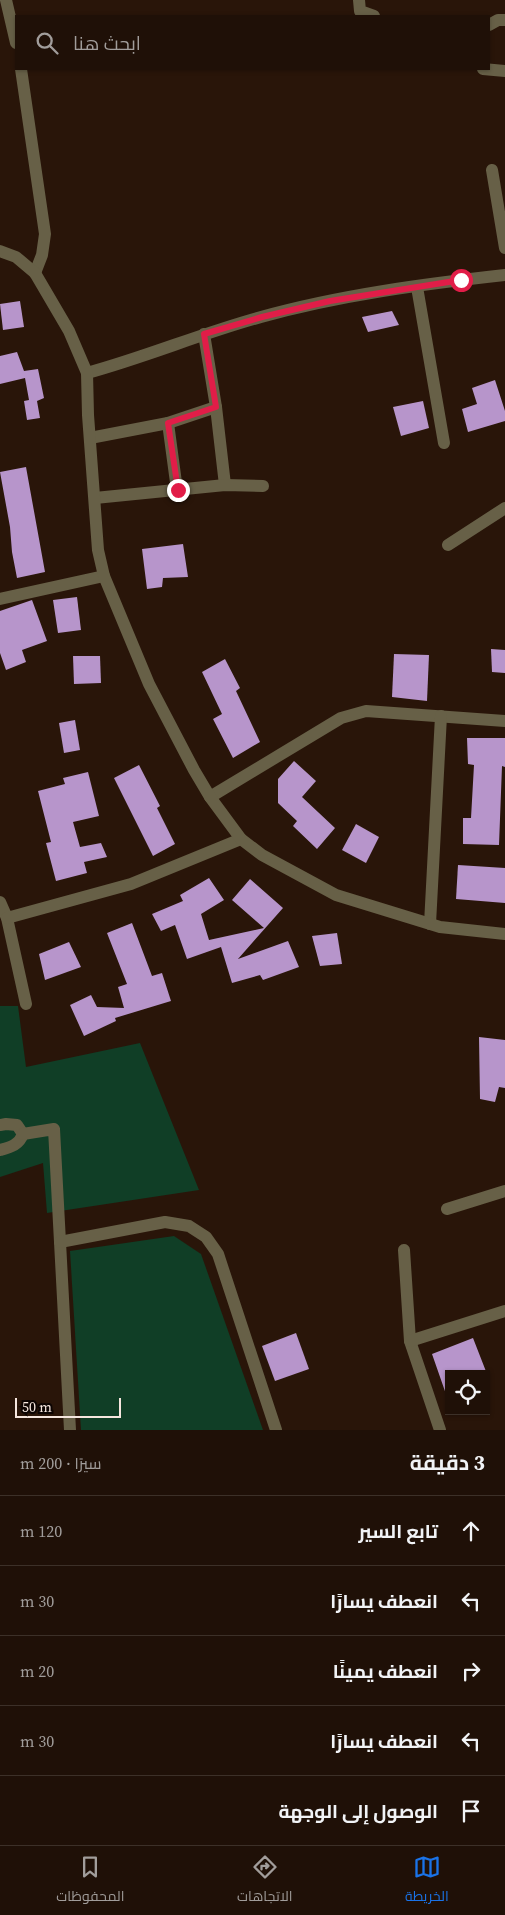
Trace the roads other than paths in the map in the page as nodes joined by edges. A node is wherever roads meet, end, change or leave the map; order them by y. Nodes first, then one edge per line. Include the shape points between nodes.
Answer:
1 (6, 0) edge
2 (359, 0) edge
3 (371, 15) edge
4 (505, 20) edge
5 (490, 24) edge
6 (15, 40) edge
7 (21, 70) edge
8 (490, 70) edge
9 (505, 71) edge
10 (492, 170) dead end
11 (504, 228) edge
12 (505, 248) edge
13 (0, 251) edge
14 (35, 273) junction
15 (505, 275) edge
16 (418, 287) junction
17 (204, 334) junction
18 (87, 373) junction
19 (216, 407) junction
20 (168, 423) junction
21 (90, 438) junction
22 (444, 443) dead end
23 (225, 485) junction
24 (263, 486) dead end
25 (178, 490) junction
26 (94, 498) junction
27 (505, 508) edge
28 (448, 545) dead end
29 (104, 576) junction
30 (0, 599) edge
31 (441, 716) junction
32 (505, 721) edge
33 (210, 797) junction
34 (241, 839) junction
35 (0, 902) edge
36 (7, 918) junction
37 (430, 924) junction
38 (505, 934) edge
39 (26, 1004) dead end
40 (0, 1125) edge
41 (22, 1134) junction
42 (0, 1150) edge
43 (505, 1191) edge
44 (447, 1209) dead end
45 (60, 1242) junction
46 (404, 1250) dead end
47 (505, 1311) edge
48 (410, 1341) junction
49 (70, 1430) edge
50 (276, 1430) edge
51 (440, 1430) edge

1 - 6 street
2 - 3 street via 360,11
4 - 5 street
7 - 14 street via 45,234
8 - 9 street
10 - 11 street
11 - 12 street
13 - 14 street via 16,257
14 - 18 street via 69,331
15 - 16 street
16 - 17 street via 330,301
16 - 22 street
17 - 18 street
17 - 19 street
18 - 21 street
19 - 20 street
19 - 23 street
20 - 21 street
20 - 25 street
21 - 26 street
23 - 24 street
23 - 25 street
25 - 26 street
26 - 29 street via 98,550
27 - 28 street
29 - 30 street
29 - 33 street via 150,684
31 - 32 street
31 - 33 street via 366,711 348,716
31 - 37 street
33 - 34 street
34 - 36 street via 131,884
34 - 37 street via 262,855 336,895
35 - 36 street
36 - 39 street
37 - 38 street
40 - 41 street via 17,1125
41 - 42 street via 13,1146
41 - 45 street via 54,1128
43 - 44 street
45 - 49 street
45 - 50 street via 165,1222 188,1226 206,1237 218,1254
46 - 48 street
47 - 48 street
48 - 51 street

